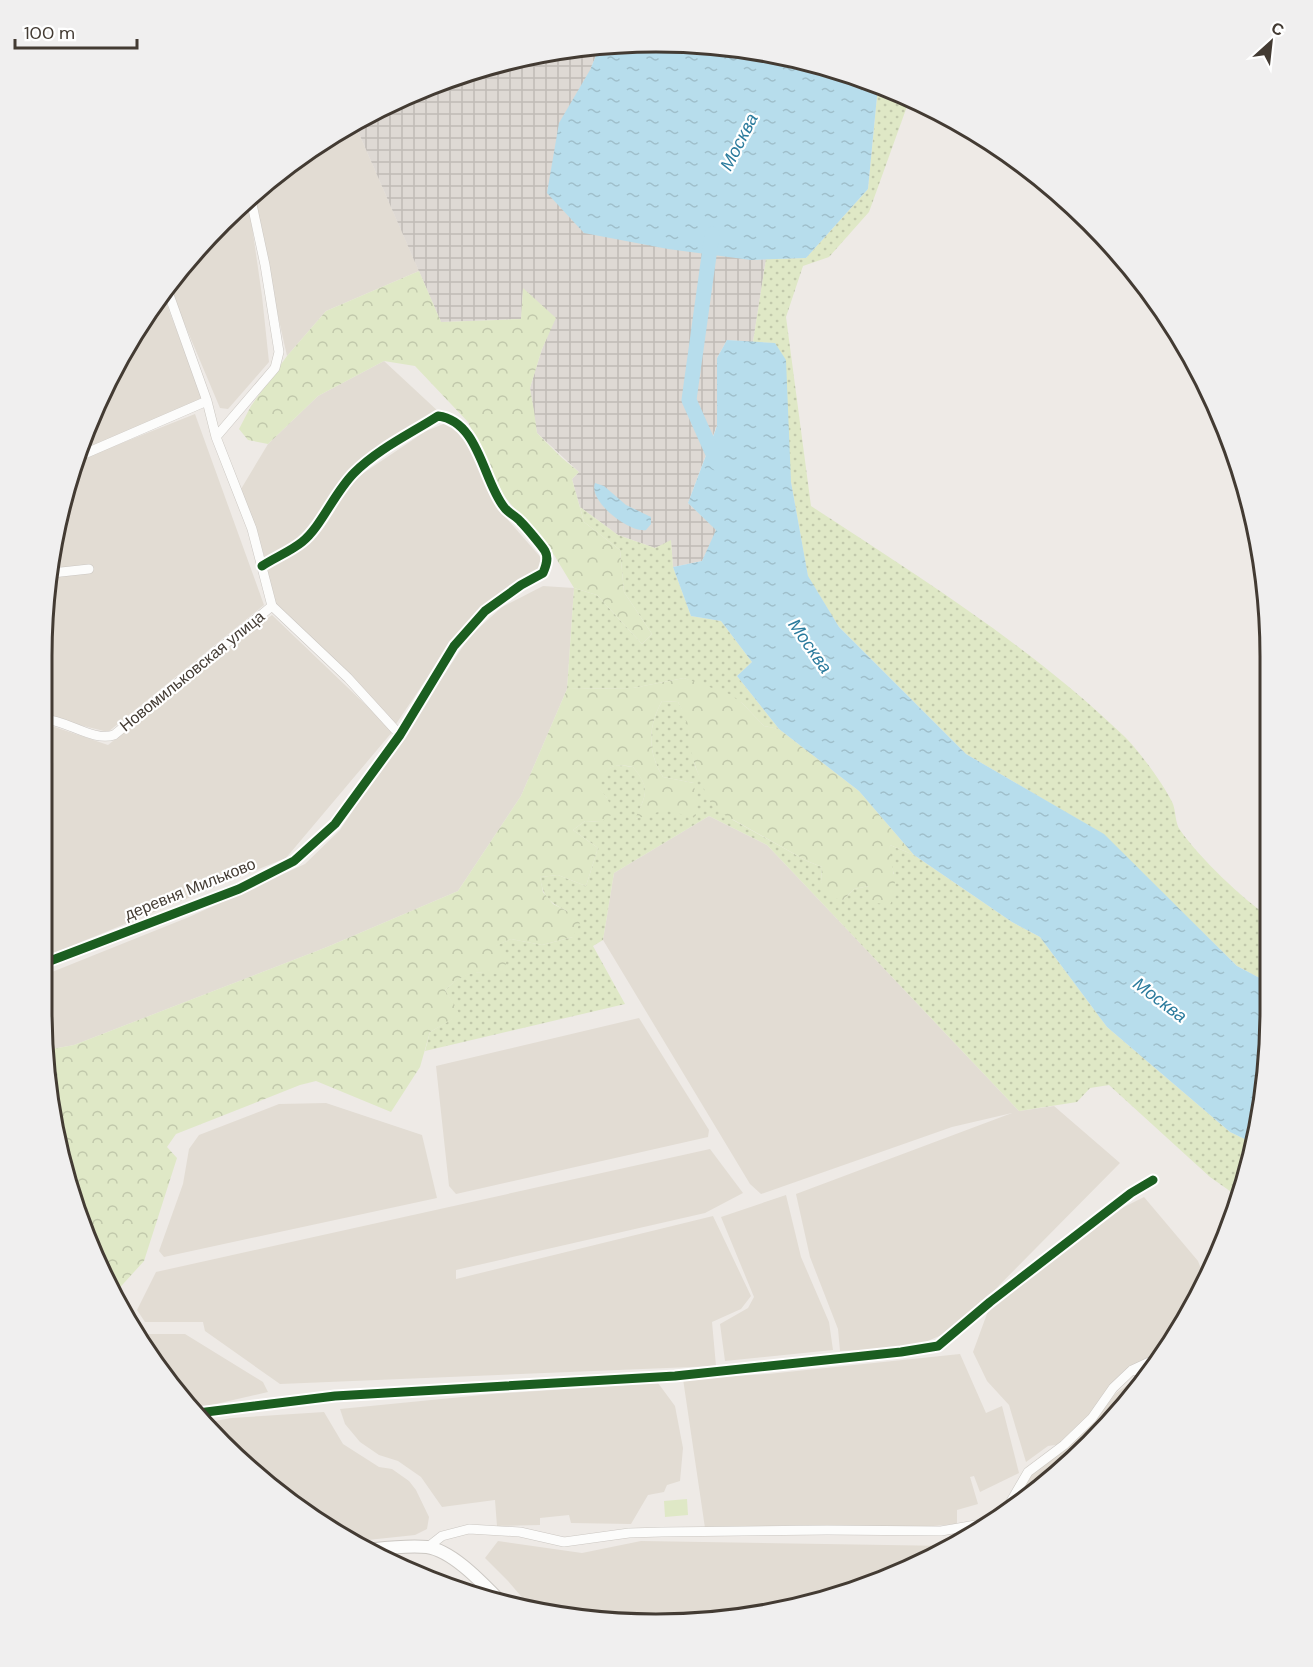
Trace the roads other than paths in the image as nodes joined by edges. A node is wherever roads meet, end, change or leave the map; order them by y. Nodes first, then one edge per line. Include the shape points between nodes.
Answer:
1 (253, 207) edge
2 (170, 298) edge
3 (207, 401) junction
4 (217, 435) junction
5 (88, 452) edge
6 (262, 566) junction
7 (89, 569) dead end
8 (59, 572) edge
9 (272, 606) junction
10 (52, 719) edge
11 (400, 735) junction
12 (52, 959) edge
13 (1154, 1180) dead end
14 (1147, 1363) edge
15 (1132, 1370) junction
16 (1141, 1371) edge
17 (205, 1412) edge
18 (1013, 1498) edge
19 (971, 1526) edge
20 (428, 1547) junction
21 (383, 1549) edge
22 (491, 1591) edge

1 - 4 street via 279,352 275,368
2 - 3 street
3 - 4 street
3 - 5 street
4 - 6 street
6 - 9 street
6 - 11 street, деревня Мильково via 301,543 337,492 372,458 438,416 448,417 466,433 500,502 545,551 546,566 543,573 485,611 454,646
7 - 8 street
9 - 10 street, Новомильковская улица via 114,735 100,737
9 - 11 street via 348,678
11 - 12 street, деревня Мильково via 335,825 294,861 238,889
13 - 17 street via 1131,1193 939,1346 675,1376 335,1396
14 - 15 street
15 - 16 street
15 - 18 street via 1113,1388 1092,1418 1028,1472
19 - 20 street via 941,1531 651,1532 564,1542 520,1532 469,1528 442,1536
20 - 21 street
20 - 22 street via 455,1560

